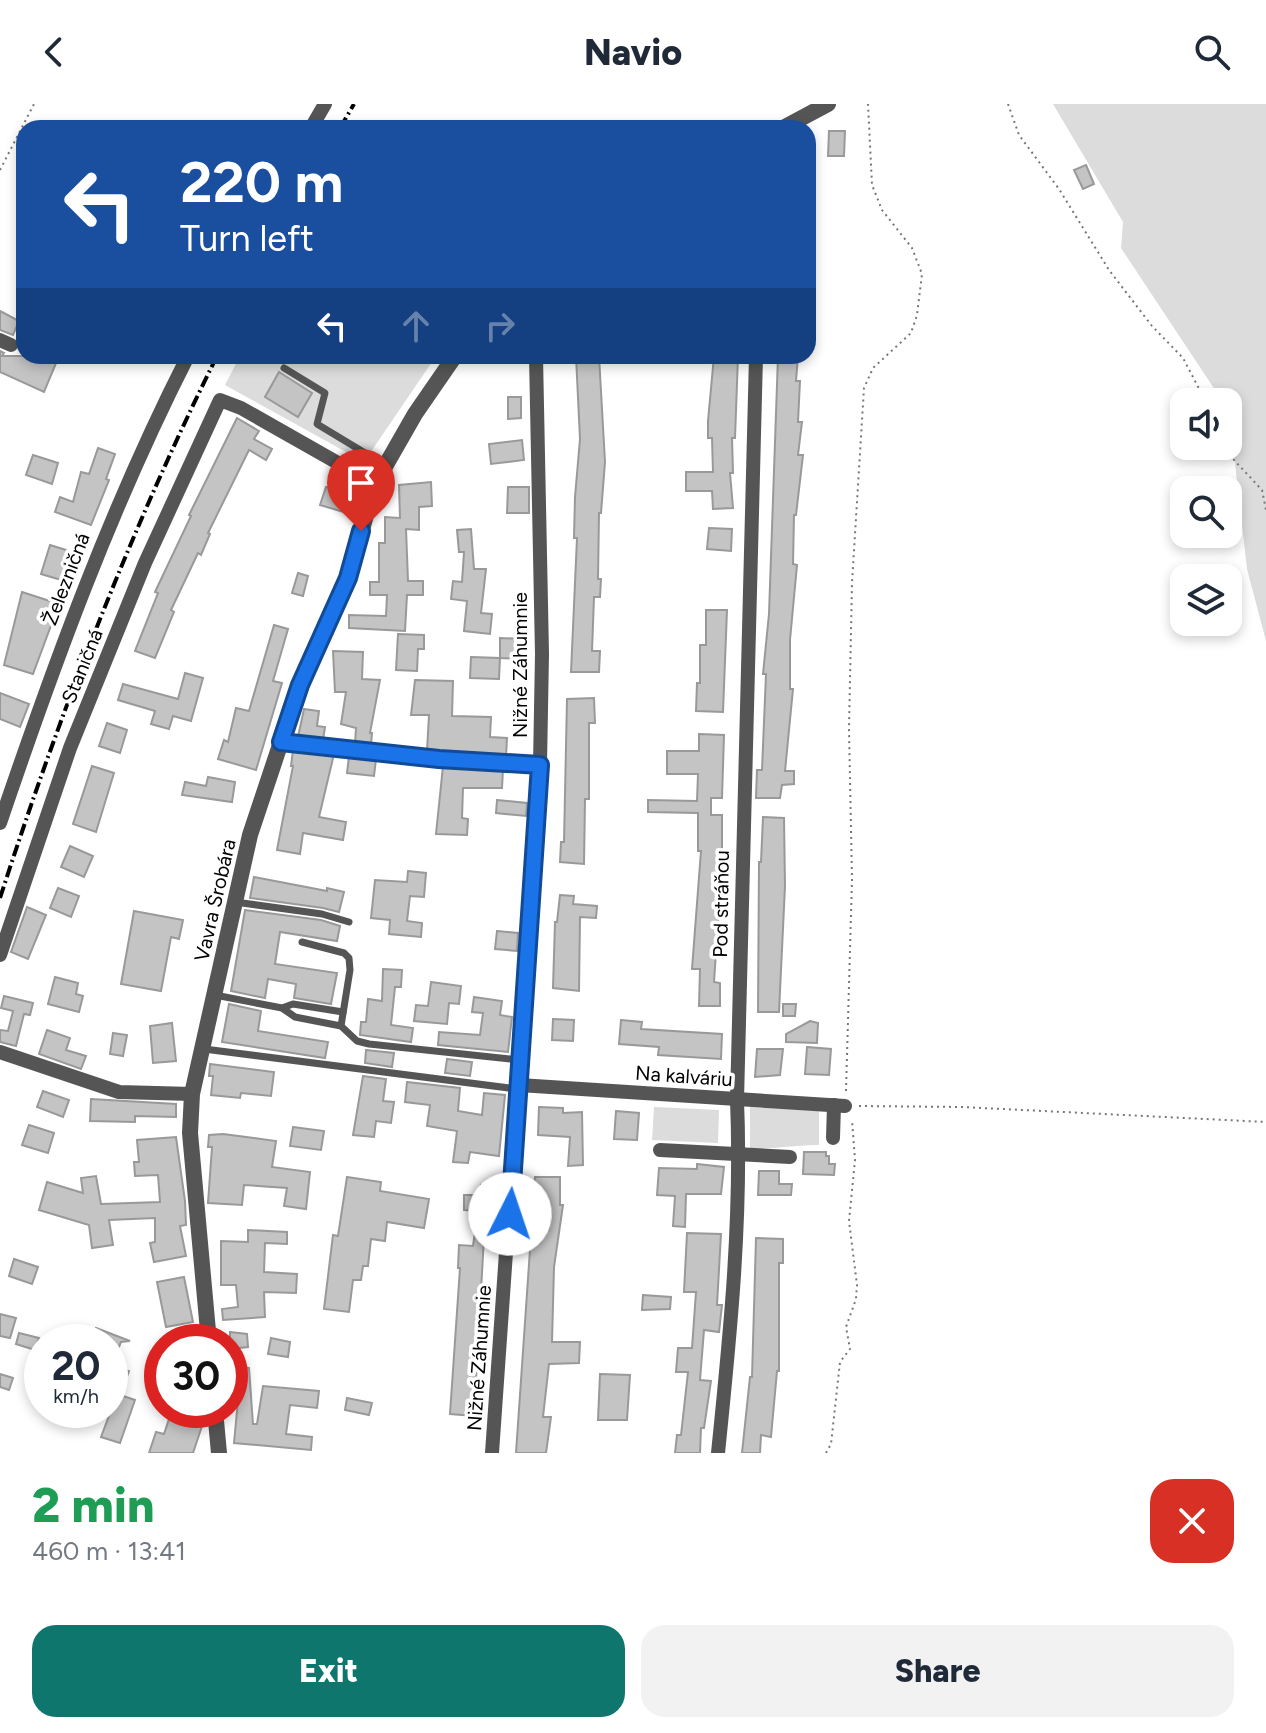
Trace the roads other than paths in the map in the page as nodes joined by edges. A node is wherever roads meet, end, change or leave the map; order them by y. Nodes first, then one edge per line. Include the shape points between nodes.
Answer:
1 (828, 104) edge
2 (798, 120) edge
3 (184, 364) edge
4 (449, 364) edge
5 (536, 364) edge
6 (756, 364) edge
7 (284, 368) dead end
8 (385, 465) junction
9 (375, 484) junction
10 (281, 742) junction
11 (540, 765) junction
12 (0, 823) edge
13 (235, 902) junction
14 (349, 922) dead end
15 (302, 942) dead end
16 (0, 955) edge
17 (215, 995) junction
18 (282, 1008) junction
19 (343, 1012) junction
20 (341, 1026) junction
21 (202, 1049) junction
22 (0, 1052) edge
23 (519, 1060) junction
24 (519, 1087) junction
25 (192, 1094) junction
26 (737, 1100) junction
27 (833, 1138) dead end
28 (660, 1150) dead end
29 (740, 1155) junction
30 (790, 1157) dead end
31 (207, 1324) edge
32 (217, 1428) edge
33 (219, 1453) edge
34 (492, 1453) edge
35 (718, 1453) edge

1 - 2 street
3 - 12 street, Železničná via 101,545
4 - 8 street, Vavra Šrobára
5 - 11 street, Nižné Záhumnie
6 - 26 street, Pod stráňou
7 - 8 lane via 325,393 317,424
8 - 9 street, Vavra Šrobára
9 - 10 street, Vavra Šrobára via 348,578
9 - 16 street, Staničná via 220,400 145,563 76,734
10 - 11 lane
10 - 13 street, Vavra Šrobára via 250,835
11 - 23 street, Nižné Záhumnie
13 - 14 lane
13 - 17 street, Vavra Šrobára
15 - 19 lane via 349,958
17 - 18 lane
17 - 21 street, Vavra Šrobára
18 - 19 lane via 293,1004
18 - 20 lane via 295,1017
19 - 20 lane
20 - 23 lane via 369,1044
21 - 24 lane
21 - 25 street, Vavra Šrobára
22 - 25 street via 119,1092
23 - 24 street, Nižné Záhumnie
24 - 26 street, Na kalváriu
24 - 34 street, Nižné Záhumnie
25 - 31 street, Vavra Šrobára via 190,1133
26 - 27 street, Na kalváriu via 840,1105
26 - 29 street, Pod stráňou
28 - 29 street
29 - 30 street
29 - 35 street, Pod stráňou
32 - 33 street

